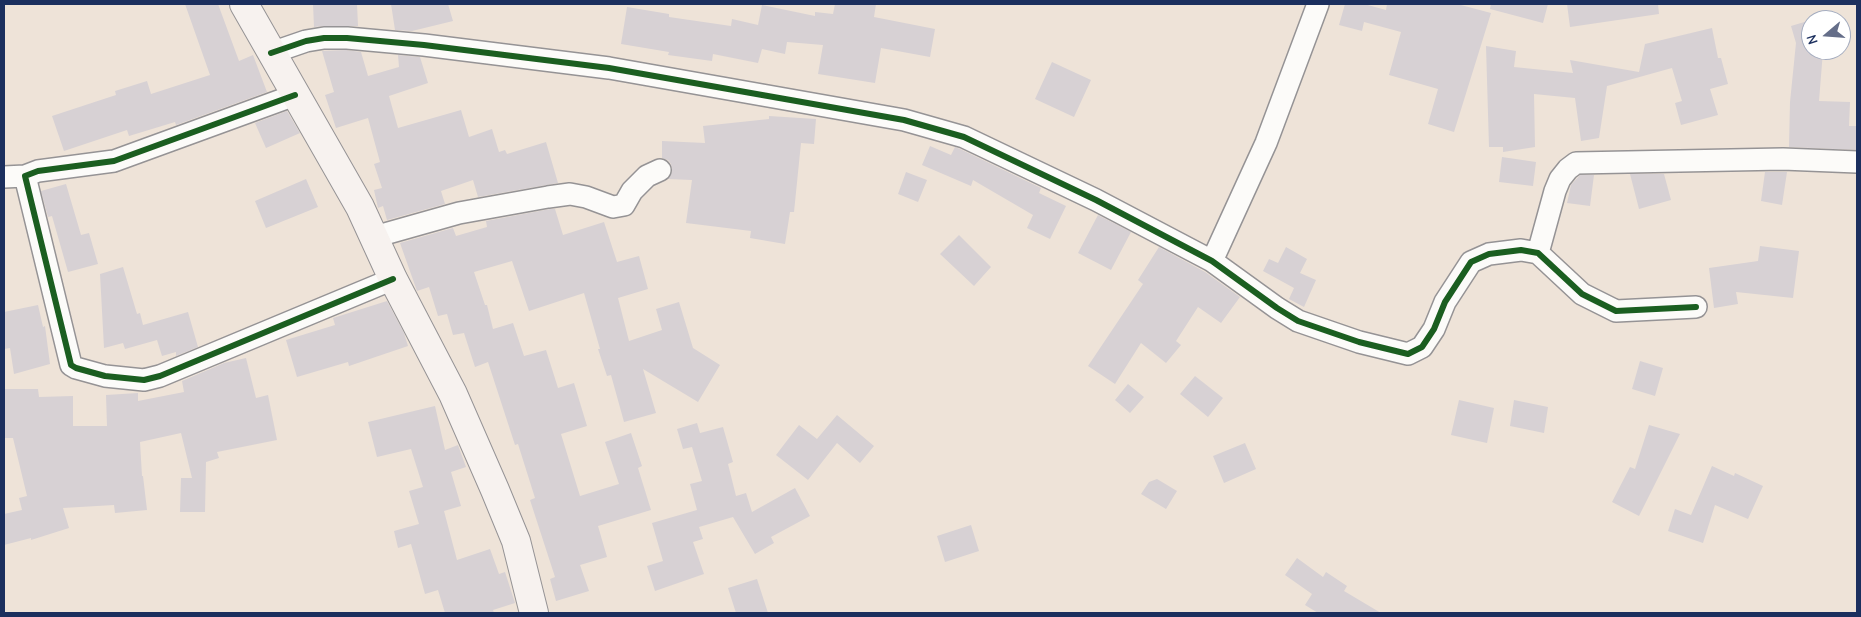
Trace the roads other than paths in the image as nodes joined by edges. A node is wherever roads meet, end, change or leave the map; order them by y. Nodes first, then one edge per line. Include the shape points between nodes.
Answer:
1 (244, 4) edge
2 (1318, 4) edge
3 (271, 53) junction
4 (295, 96) junction
5 (1857, 162) edge
6 (660, 170) dead end
7 (26, 176) junction
8 (4, 177) edge
9 (374, 237) junction
10 (1538, 253) junction
11 (1212, 261) junction
12 (393, 279) junction
13 (1696, 307) dead end
14 (534, 613) edge

1 - 3 main road
2 - 11 street via 1266,143
3 - 4 main road
3 - 11 street via 324,38 424,45 609,68 904,120 964,137 1096,200
4 - 7 street via 114,161 38,171
4 - 9 main road
5 - 10 street via 1783,159 1576,163 1560,179
6 - 9 street via 647,176 624,205 613,208 570,194 459,213
7 - 8 street
7 - 12 street via 68,359 83,370 144,380 160,376
9 - 12 main road
10 - 11 street via 1521,250 1489,254 1471,262 1444,302 1434,329 1422,347 1408,354 1359,342 1298,321
10 - 13 street via 1582,294 1616,310
12 - 14 main road via 453,394 495,490 516,541

